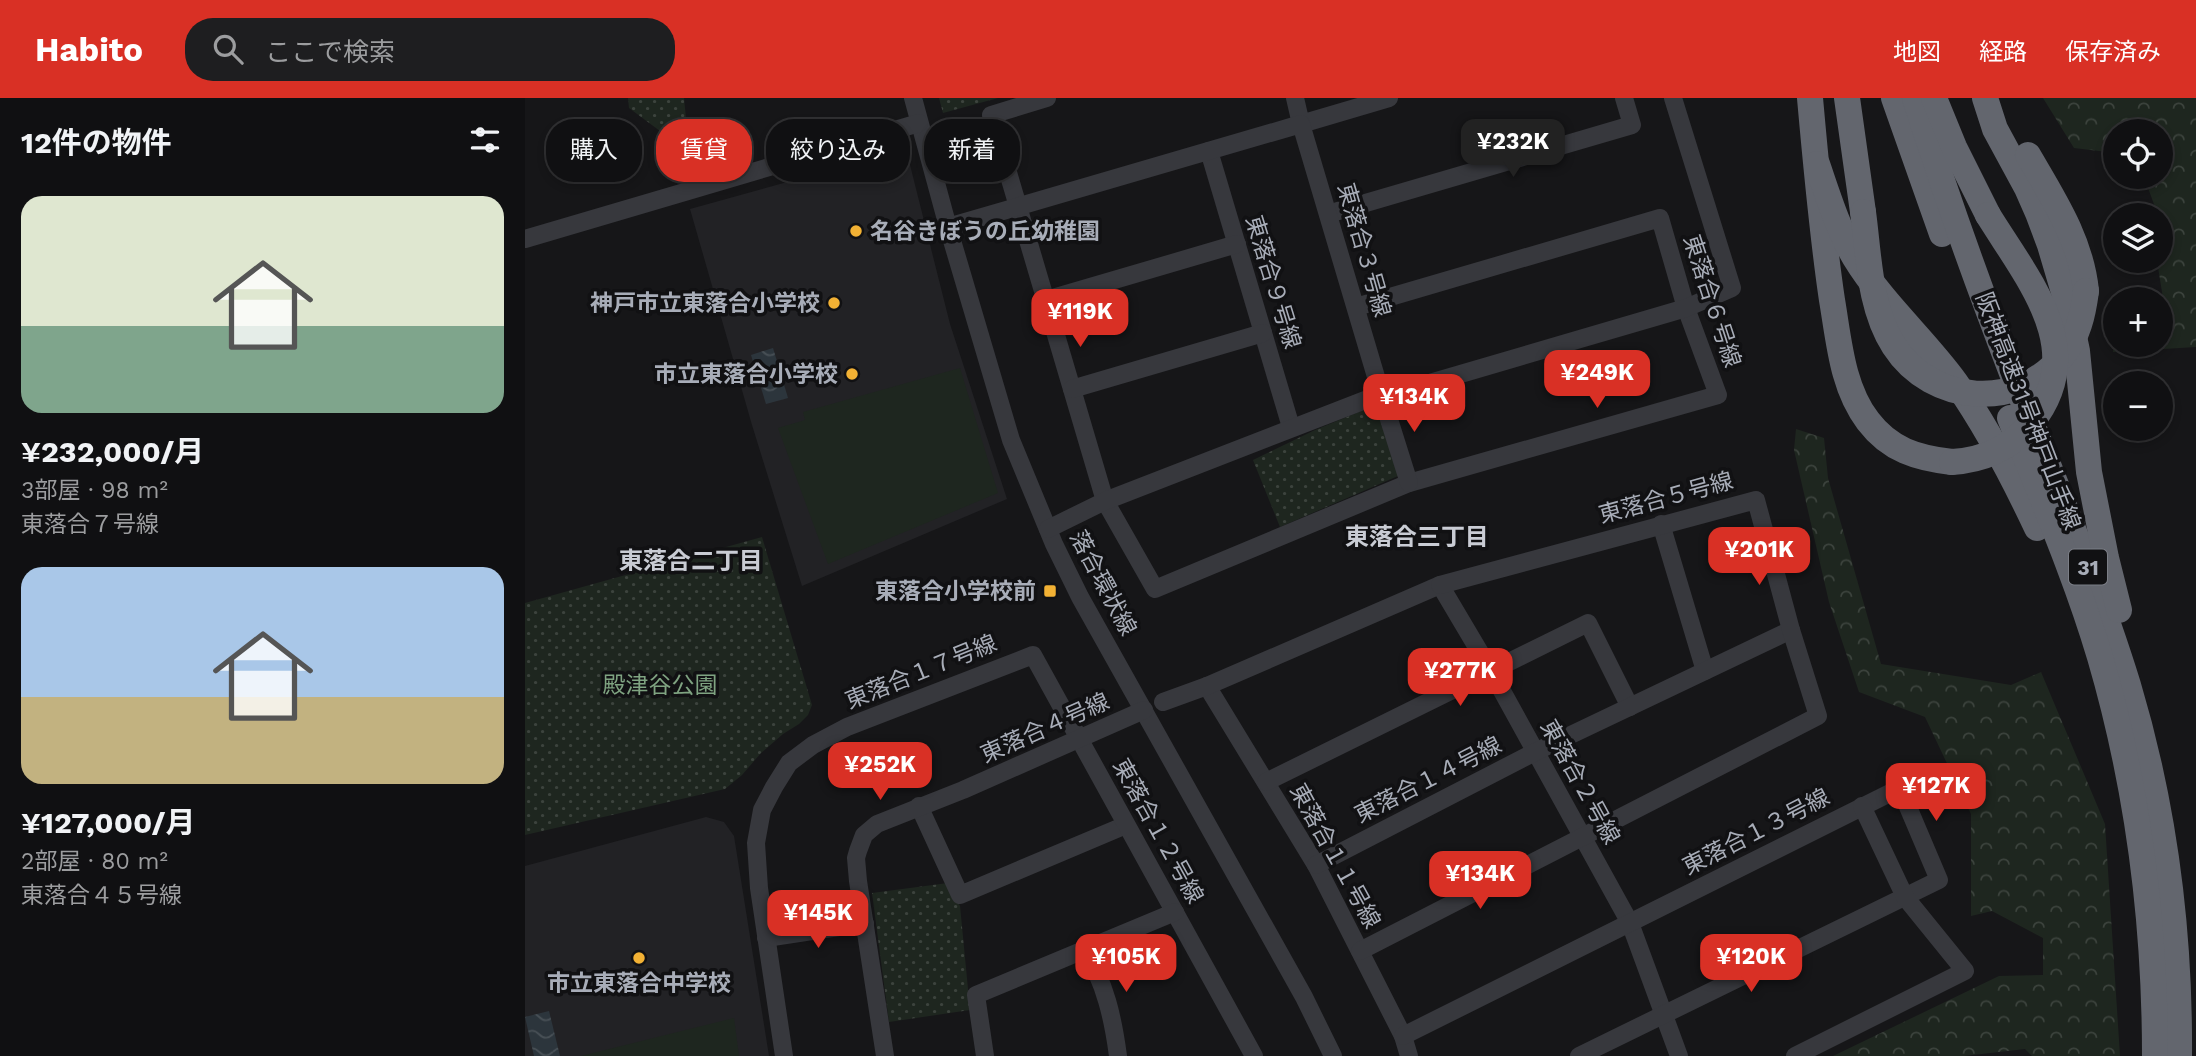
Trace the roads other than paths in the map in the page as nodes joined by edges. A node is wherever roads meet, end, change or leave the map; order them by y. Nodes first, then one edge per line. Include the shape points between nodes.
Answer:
1 (913, 98) edge
2 (1047, 98) edge
3 (1295, 98) edge
4 (1389, 98) edge
5 (1624, 98) edge
6 (1673, 98) edge
7 (1810, 98) edge
8 (1847, 98) edge
9 (1894, 98) edge
10 (1915, 98) edge
11 (1934, 98) edge
12 (1985, 98) edge
13 (1991, 98) edge
14 (919, 123) junction
15 (1301, 124) junction
16 (1209, 150) junction
17 (1817, 164) junction
18 (1018, 207) junction
19 (1328, 214) junction
20 (948, 227) junction
21 (525, 239) edge
22 (1237, 244) junction
23 (1045, 300) junction
24 (1356, 307) junction
25 (1686, 308) junction
26 (1263, 333) junction
27 (1072, 389) junction
28 (1382, 397) junction
29 (1291, 427) junction
30 (1409, 483) junction
31 (1105, 501) junction
32 (1661, 524) junction
33 (1048, 529) junction
34 (1440, 585) junction
35 (1791, 631) junction
36 (1491, 671) junction
37 (1705, 671) junction
38 (1207, 686) junction
39 (1163, 702) dead end
40 (1630, 707) junction
41 (1144, 710) junction
42 (1080, 739) junction
43 (2122, 744) junction
44 (1535, 752) junction
45 (1266, 782) junction
46 (919, 806) junction
47 (1862, 807) junction
48 (2156, 807) junction
49 (1126, 825) junction
50 (1582, 836) junction
51 (1316, 865) junction
52 (1905, 897) junction
53 (1175, 912) junction
54 (865, 923) junction
55 (1630, 923) junction
56 (767, 938) junction
57 (1084, 948) junction
58 (1360, 951) junction
59 (1663, 1016) junction
60 (1403, 1037) junction
61 (1329, 1055) edge
62 (784, 1056) edge
63 (885, 1056) edge
64 (985, 1056) edge
65 (1118, 1056) edge
66 (1254, 1056) edge
67 (1409, 1056) edge
68 (1579, 1056) edge
69 (1678, 1056) edge
70 (1795, 1056) edge
71 (2155, 1056) edge
72 (2179, 1056) edge

1 - 14 street, 落合環状線
2 - 18 street via 991,114
3 - 15 street, 東落合３号線
4 - 15 street
5 - 19 street via 1632,125
6 - 25 street via 1732,288
7 - 17 highway, 31
8 - 13 highway, bridge via 1873,291 1893,345 1921,376 1967,394 1994,394 2021,387 2054,365 2071,344 2085,290 2078,247
9 - 43 highway, 阪神高速31号神戸山手線 / 31 via 2067,561 2100,656
10 - 48 highway, 阪神高速31号神戸山手線 / 31 via 2012,373 2095,585 2128,686
11 - 17 highway, 31, bridge via 1988,215 2029,280 2054,337 2056,374 2042,409 2012,443 1983,457 1952,462 1924,459 1888,441 1869,423 1845,374 1825,253
12 - 48 highway via 1995,129 2038,213 2066,299 2077,351 2095,505 2155,751
14 - 20 street, 落合環状線
14 - 21 street
15 - 16 street
15 - 19 street, 東落合３号線
16 - 18 street
16 - 22 street, 東落合９号線
17 - 43 highway, 31 via 1857,260 1954,381 1994,442 2053,563
18 - 20 street
18 - 23 street
19 - 24 street, 東落合３号線
20 - 33 street, 落合環状線 via 1011,440
22 - 23 street
22 - 26 street, 東落合９号線
23 - 27 street
24 - 25 street, 東落合６号線 via 1660,218
24 - 28 street, 東落合３号線
25 - 28 street
25 - 30 street, 東落合６号線 via 1718,395
26 - 27 street
26 - 29 street, 東落合９号線
27 - 31 street
28 - 29 street
28 - 30 street, 東落合３号線
29 - 31 street
30 - 31 street, 東落合６号線 via 1155,589
31 - 33 street
32 - 34 street, 東落合５号線
32 - 35 street, 東落合５号線 via 1756,500
32 - 37 street
33 - 41 street, 落合環状線 via 1080,597
34 - 36 street, 東落合２号線
34 - 38 street
35 - 37 street, 東落合１４号線
35 - 50 street, 東落合５号線 via 1818,716
36 - 40 street via 1588,623
36 - 44 street, 東落合２号線
36 - 45 street
37 - 40 street, 東落合１４号線
38 - 39 street
38 - 45 street, 東落合１１号線
40 - 44 street, 東落合１４号線
41 - 42 street, 東落合４号線
41 - 61 street, 落合環状線 via 1304,997
42 - 46 street, 東落合４号線
42 - 49 street, 東落合１２号線
42 - 56 street, 東落合１７号線 via 1033,655 813,745 789,763 762,810 756,842
43 - 71 highway, 阪神高速31号神戸山手線 / 31 via 2149,906
44 - 50 street, 東落合２号線
44 - 51 street, 東落合１４号線
45 - 51 street, 東落合１１号線
46 - 49 street via 960,895
46 - 54 street, 東落合４号線 via 877,824 864,835 856,858
47 - 52 street, 東落合１３号線
47 - 52 street via 1900,788 1939,880
47 - 55 street, 東落合１３号線
48 - 72 highway, 阪神高速31号神戸山手線 / 31 via 2172,898
49 - 53 street, 東落合１２号線
50 - 55 street, 東落合２号線
50 - 58 street
51 - 58 street, 東落合１１号線
52 - 59 street
52 - 70 street, 東落合１３号線 via 1965,971
53 - 57 street
53 - 66 street, 東落合１２号線
54 - 56 street
54 - 63 street, 東落合４号線
55 - 59 street, 東落合２号線
55 - 60 street, 東落合１３号線
56 - 62 street, 東落合１７号線
57 - 64 street via 976,995
57 - 65 street via 1108,1003
58 - 60 street, 東落合１１号線
59 - 68 street
59 - 69 street, 東落合２号線
60 - 67 street, 東落合１１号線

